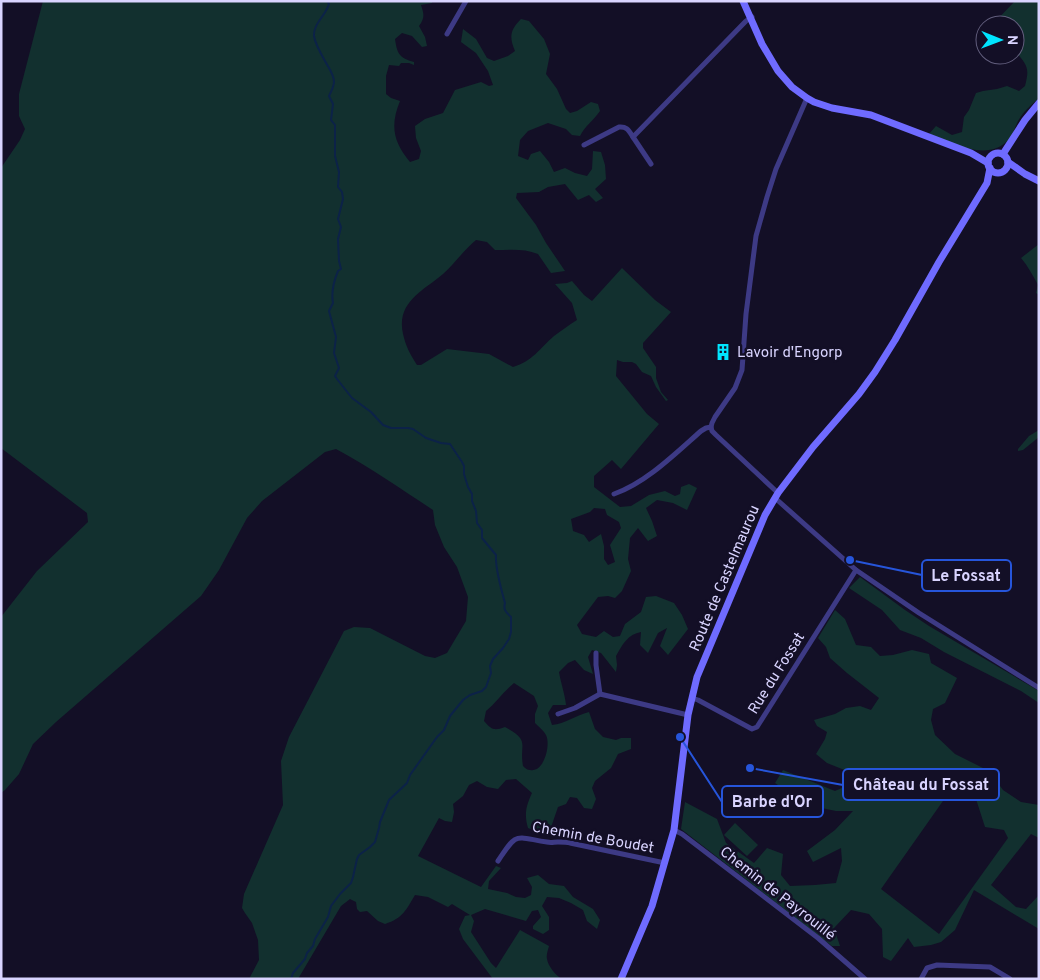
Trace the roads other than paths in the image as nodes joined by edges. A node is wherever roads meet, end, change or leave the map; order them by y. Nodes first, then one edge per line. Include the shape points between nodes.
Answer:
1 (466, 1) edge
2 (745, 1) edge
3 (752, 17) junction
4 (447, 34) dead end
5 (807, 98) junction
6 (1039, 103) edge
7 (633, 137) junction
8 (584, 145) dead end
9 (971, 153) junction
10 (1003, 154) junction
11 (992, 156) junction
12 (1008, 162) junction
13 (651, 164) dead end
14 (989, 166) junction
15 (1001, 172) junction
16 (1025, 174) junction
17 (1039, 180) edge
18 (987, 183) junction
19 (711, 427) junction
20 (614, 494) dead end
21 (777, 496) junction
22 (856, 570) junction
23 (596, 653) dead end
24 (1039, 688) edge
25 (600, 694) junction
26 (692, 698) junction
27 (558, 714) dead end
28 (688, 715) junction
29 (674, 830) junction
30 (498, 860) dead end
31 (665, 863) junction
32 (620, 979) edge
33 (865, 979) edge
34 (921, 979) edge
35 (1010, 979) edge

1 - 4 street
2 - 3 street
3 - 5 street via 762,44 784,79
3 - 7 street
5 - 9 street via 832,108 871,115
5 - 19 street via 776,169 756,236 740,375 736,388
6 - 10 street
7 - 8 street via 624,126
7 - 13 street
9 - 11 street
9 - 14 street
10 - 11 street
10 - 12 street
11 - 14 street
12 - 15 street via 1008,167
12 - 16 street
14 - 15 street via 994,172
14 - 18 street, Route de Castelmaurou
15 - 16 street
15 - 18 street, Route de Castelmaurou
16 - 17 street
18 - 21 street, Route de Castelmaurou via 875,372
19 - 20 street via 701,431 648,475
19 - 21 street
21 - 22 street
21 - 26 street, Route de Castelmaurou via 765,515 735,583 697,677
22 - 24 street via 919,614
22 - 26 street, Rue du Fossat via 757,728 752,729
23 - 25 street
25 - 27 street
25 - 28 street
26 - 28 street, Route de Castelmaurou
28 - 29 street, Route de Castelmaurou
29 - 31 street, Route de Castelmaurou
29 - 33 street, Chemin de Payrouillé via 818,938
30 - 31 street, Chemin de Boudet via 510,842 520,837 549,843 570,843
31 - 32 street, Route de Castelmaurou via 652,906
34 - 35 street via 927,968 937,965 990,967

